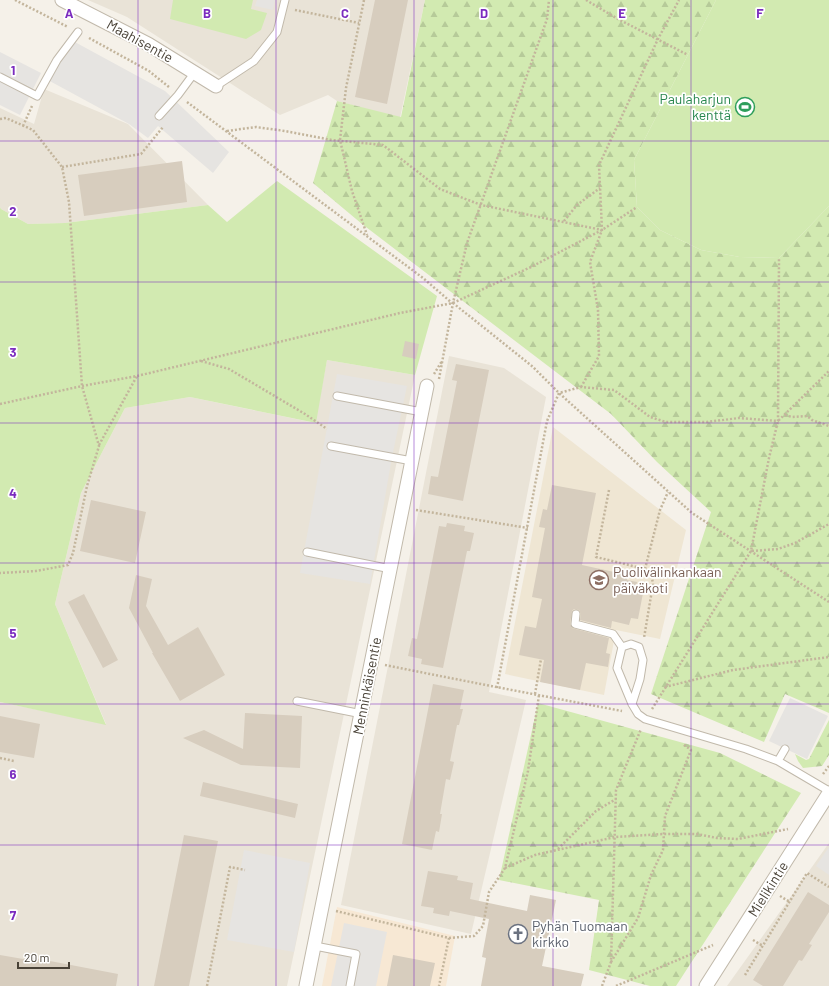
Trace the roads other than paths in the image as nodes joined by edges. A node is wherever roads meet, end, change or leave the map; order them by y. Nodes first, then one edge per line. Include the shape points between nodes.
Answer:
1 (62, 0) edge
2 (284, 0) edge
3 (78, 32) road end
4 (195, 72) junction
5 (0, 77) edge
6 (216, 86) joint
7 (159, 116) dead end
8 (428, 386) dead end
9 (337, 396) dead end
10 (422, 412) junction
11 (331, 446) dead end
12 (412, 461) junction
13 (307, 552) dead end
14 (391, 569) junction
15 (576, 614) dead end
16 (622, 647) junction
17 (297, 701) dead end
18 (632, 704) junction
19 (362, 714) junction
20 (785, 749) dead end
21 (778, 761) junction
22 (829, 792) edge
23 (315, 946) junction
24 (306, 986) edge
25 (350, 986) edge
26 (706, 986) edge

1 - 4 street, Maahisentie via 148,44
2 - 6 lane via 277,32 254,61
3 - 5 lane via 57,60 37,96
4 - 6 street, Maahisentie
4 - 7 lane
8 - 10 street, Menninkäisentie
9 - 10 lane
10 - 12 street, Menninkäisentie
11 - 12 lane
12 - 14 street, Menninkäisentie
13 - 14 lane
14 - 19 street, Menninkäisentie
15 - 16 lane via 575,624 613,634
16 - 18 lane via 618,668
16 - 18 lane via 631,644 639,647 643,660
17 - 19 lane
18 - 21 lane via 638,714 645,719
19 - 23 street, Menninkäisentie
20 - 21 lane
21 - 22 lane
22 - 26 street, Mielikintie
23 - 24 street, Menninkäisentie
23 - 25 lane via 356,954

